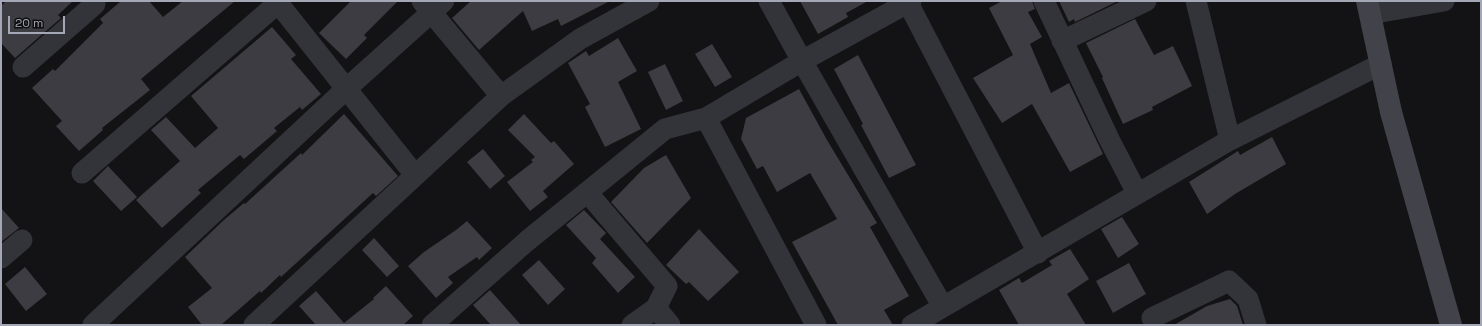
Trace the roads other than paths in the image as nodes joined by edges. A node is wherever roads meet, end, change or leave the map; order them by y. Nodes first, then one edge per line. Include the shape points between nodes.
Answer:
1 (649, 1) edge
2 (770, 1) edge
3 (1044, 1) edge
4 (1146, 1) edge
5 (1196, 1) edge
6 (1444, 1) edge
7 (95, 2) edge
8 (278, 2) edge
9 (908, 2) edge
10 (433, 5) edge
11 (1368, 7) edge
12 (1062, 41) junction
13 (802, 61) junction
14 (1381, 64) junction
15 (23, 67) dead end
16 (346, 88) junction
17 (501, 96) junction
18 (706, 118) junction
19 (1230, 140) junction
20 (82, 173) dead end
21 (415, 175) junction
22 (587, 192) junction
23 (1137, 193) junction
24 (22, 240) dead end
25 (1038, 253) junction
26 (1, 258) edge
27 (943, 307) junction
28 (656, 308) junction
29 (1149, 323) edge
30 (93, 325) edge
31 (254, 325) edge
32 (432, 325) edge
33 (632, 325) edge
34 (670, 325) edge
35 (816, 325) edge
36 (912, 325) edge
37 (1256, 325) edge
38 (1451, 325) edge

1 - 17 street via 580,39
2 - 13 street
3 - 12 street
4 - 12 street
5 - 19 street
6 - 11 street
7 - 15 street
8 - 16 street
8 - 20 street
9 - 13 street
9 - 25 street
10 - 16 street
10 - 17 street
11 - 14 street
12 - 23 street
13 - 18 street
13 - 27 street
14 - 19 street
14 - 38 street via 1391,112
16 - 21 street
16 - 30 street
17 - 21 street
18 - 22 street via 665,129
18 - 35 street
19 - 23 street
21 - 31 street
22 - 28 street via 667,286
22 - 32 street
23 - 25 street
24 - 26 street
25 - 27 street
27 - 36 street
28 - 33 street
28 - 34 street
29 - 37 street via 1229,281 1248,299

